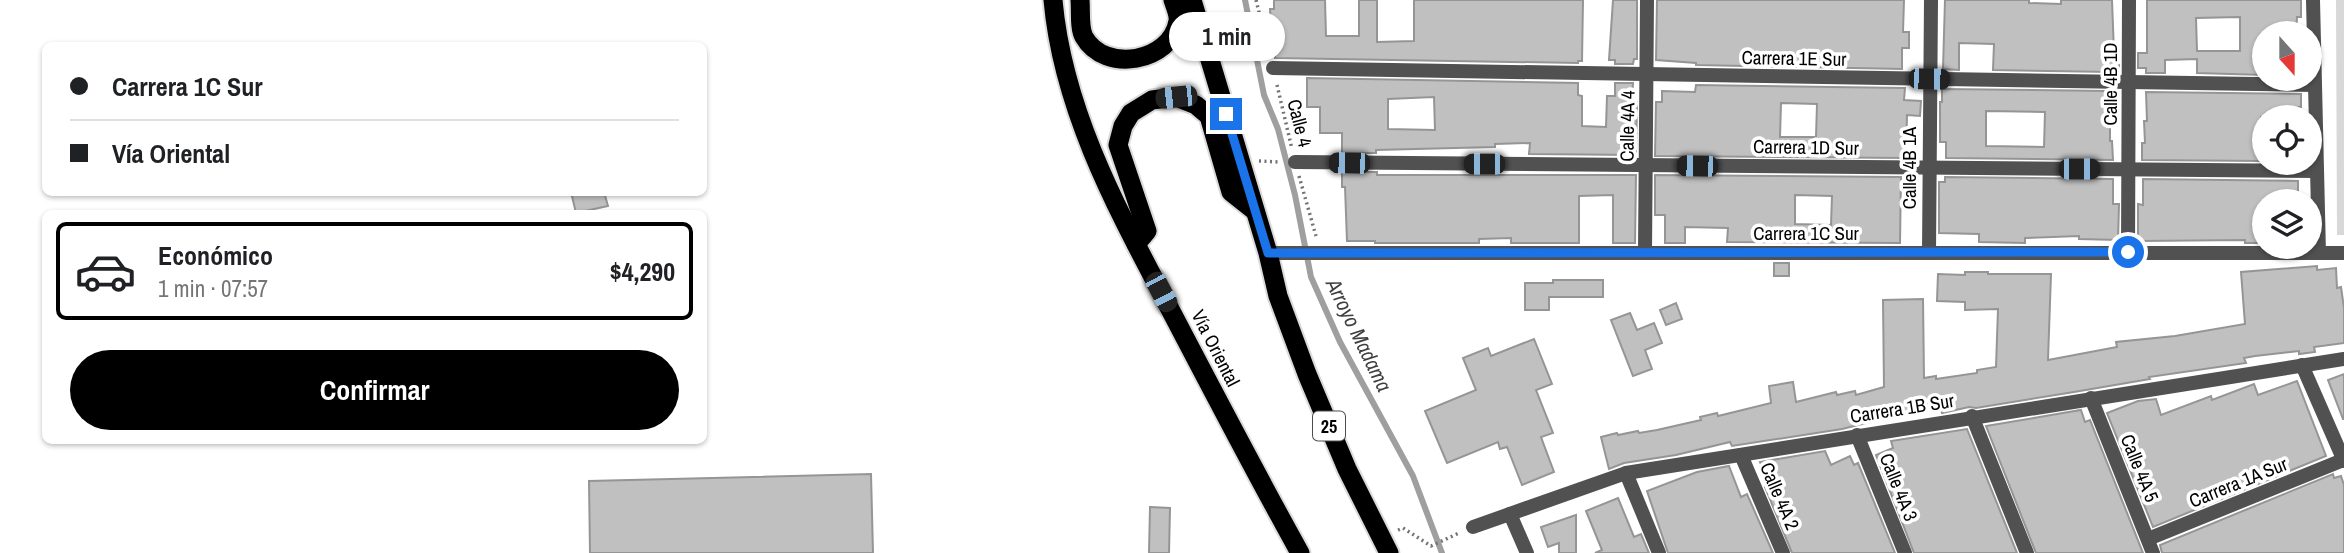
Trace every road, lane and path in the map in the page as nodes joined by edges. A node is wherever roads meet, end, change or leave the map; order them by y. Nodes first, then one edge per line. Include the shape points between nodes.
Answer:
1 (1053, 0) edge
2 (1080, 0) edge
3 (1174, 0) edge
4 (1192, 0) edge
5 (1256, 0) edge
6 (1647, 0) edge
7 (1931, 0) edge
8 (2129, 0) edge
9 (2313, 0) edge
10 (2313, 21) edge
11 (1273, 68) junction
12 (1647, 75) junction
13 (1929, 79) junction
14 (2129, 82) junction
15 (2252, 84) edge
16 (1295, 162) junction
17 (1646, 165) junction
18 (1928, 168) junction
19 (2129, 169) junction
20 (2252, 170) edge
21 (1255, 211) junction
22 (1136, 244) junction
23 (1317, 252) junction
24 (1645, 252) junction
25 (1929, 252) junction
26 (2128, 252) junction
27 (1268, 253) junction
28 (2252, 253) edge
29 (2322, 253) edge
30 (2344, 253) edge
31 (2344, 359) edge
32 (2302, 365) junction
33 (2091, 398) junction
34 (1972, 416) junction
35 (1857, 435) junction
36 (1741, 455) junction
37 (2344, 461) edge
38 (1626, 473) junction
39 (1510, 513) junction
40 (1473, 527) dead end
41 (1449, 538) dead end
42 (1384, 545) edge
43 (2150, 546) edge
44 (1300, 553) edge
45 (1527, 553) edge
46 (1659, 553) edge
47 (1783, 553) edge
48 (1905, 553) edge
49 (2028, 553) edge

1 - 22 highway, Vía Oriental via 1070,83 1088,140
2 - 3 highway via 1083,36 1105,55 1132,60 1165,45 1174,33 1179,19
4 - 21 highway, 25
5 - 11 path, Calle 4
6 - 12 street, Calle 4A 4
7 - 13 street, Calle 4B 1A
8 - 14 street, Calle 4B 1D
9 - 10 street
11 - 12 street, Carrera 1E Sur
11 - 16 path, Calle 4
12 - 13 street, Carrera 1E Sur
12 - 17 street, Calle 4A 4
13 - 14 street, Carrera 1E Sur
13 - 18 street, Calle 4B 1A
14 - 15 street, Carrera 1E Sur
14 - 19 street, Calle 4B 1D
16 - 17 street, Carrera 1D Sur
16 - 23 path, Calle 4
17 - 18 street, Carrera 1D Sur
17 - 24 street, Calle 4A 4
18 - 19 street, Carrera 1D Sur
18 - 25 street, Calle 4B 1A
19 - 20 street, Carrera 1D Sur
19 - 26 street, Calle 4B 1D
21 - 22 highway via 1231,192 1209,116 1176,97 1152,100 1132,113 1118,145 1147,231
21 - 27 highway, 25
22 - 44 highway, Vía Oriental
23 - 24 street, Carrera 1C Sur
23 - 27 street, Carrera 1C Sur
24 - 25 street, Carrera 1C Sur
25 - 26 street, Carrera 1C Sur
26 - 28 street, Carrera 1C Sur
27 - 42 highway, 25 via 1278,296 1307,374
29 - 30 street, Carrera 1C Sur
31 - 32 street, Carrera 1B Sur
32 - 33 street, Carrera 1B Sur
32 - 37 street
33 - 34 street, Carrera 1B Sur
33 - 43 street, Calle 4A 5
34 - 35 street, Carrera 1B Sur
34 - 49 street
35 - 36 street, Carrera 1B Sur
35 - 48 street, Calle 4A 3
36 - 38 street, Carrera 1B Sur
36 - 47 street, Calle 4A 2
37 - 43 street, Carrera 1A Sur
38 - 39 street, Carrera 1B Sur
38 - 46 street
39 - 40 street, Carrera 1B Sur
39 - 45 street
41 - 42 path via 1431,546 1404,528

